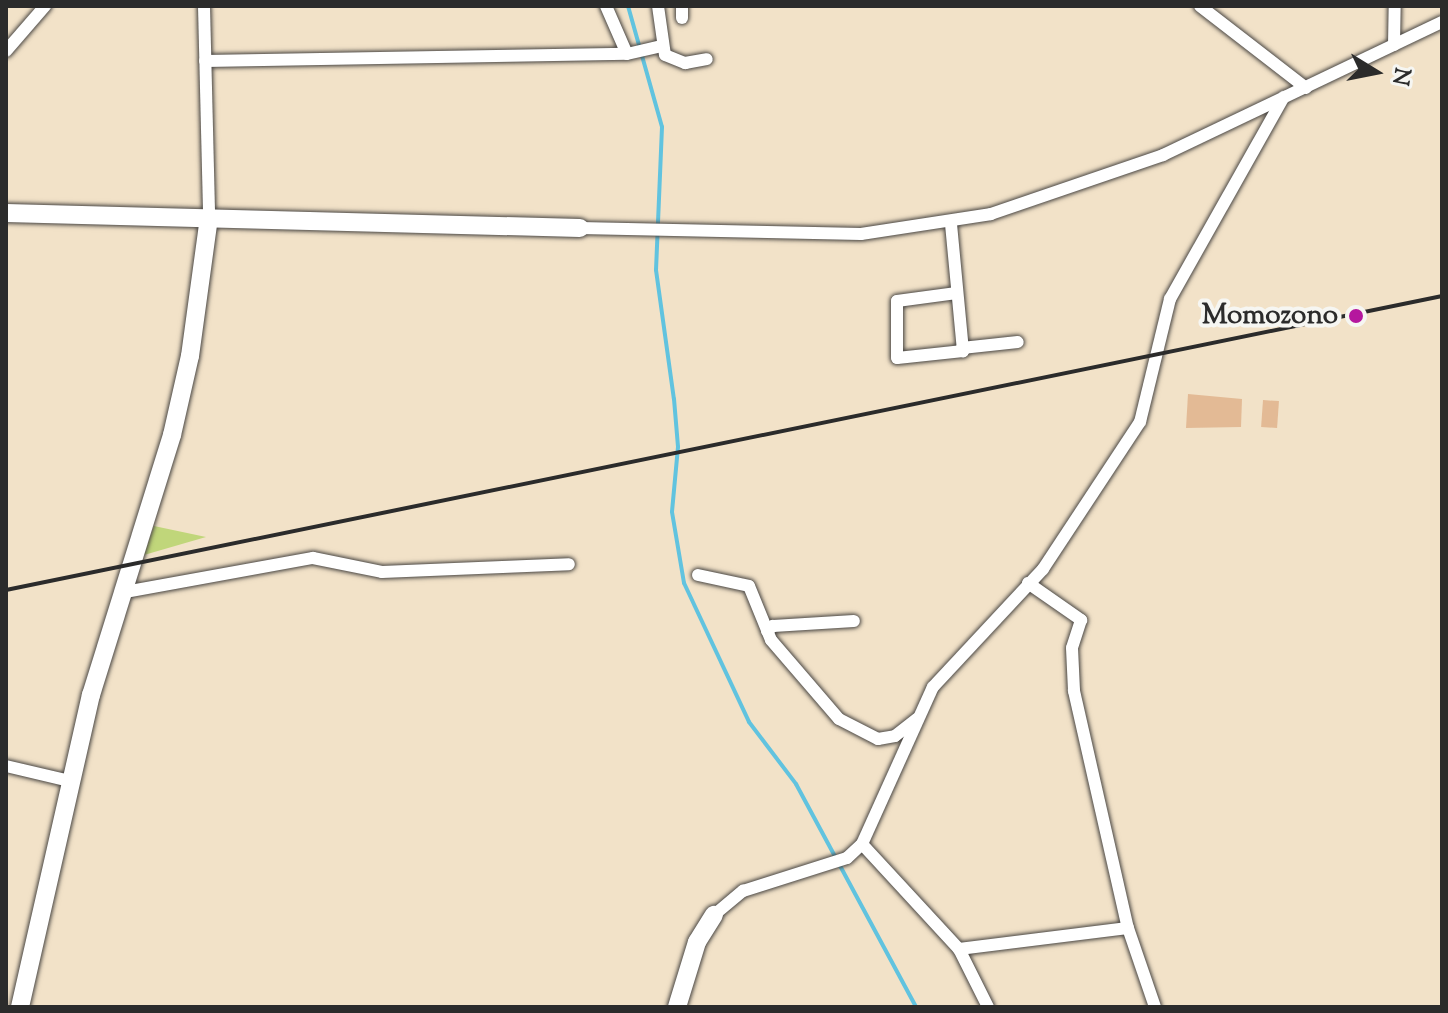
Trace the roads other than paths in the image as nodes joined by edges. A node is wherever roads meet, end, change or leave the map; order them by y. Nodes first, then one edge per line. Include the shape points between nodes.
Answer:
1 (45, 6) edge
2 (204, 6) edge
3 (606, 6) edge
4 (658, 6) edge
5 (1200, 6) edge
6 (1395, 6) edge
7 (1442, 22) edge
8 (1394, 45) junction
9 (658, 46) junction
10 (6, 51) edge
11 (630, 53) junction
12 (707, 59) dead end
13 (205, 61) junction
14 (1306, 88) junction
15 (1284, 97) junction
16 (6, 213) edge
17 (209, 217) junction
18 (951, 224) junction
19 (580, 228) joint
20 (956, 293) junction
21 (1018, 342) dead end
22 (962, 348) junction
23 (569, 564) dead end
24 (698, 575) dead end
25 (1028, 583) junction
26 (125, 592) junction
27 (854, 621) dead end
28 (767, 631) junction
29 (917, 719) junction
30 (6, 766) edge
31 (70, 781) junction
32 (862, 844) junction
33 (714, 915) joint
34 (1128, 928) junction
35 (959, 949) junction
36 (20, 1007) edge
37 (677, 1007) edge
38 (988, 1007) edge
39 (1155, 1007) edge

1 - 10 street
2 - 13 street
3 - 11 street
4 - 9 street
5 - 14 street
6 - 8 street
7 - 8 street
8 - 14 street
9 - 11 street
9 - 12 street via 677,62
11 - 13 street
13 - 17 street
14 - 15 street
15 - 18 street via 1101,180
15 - 25 street via 1170,299 1146,411
16 - 17 street
17 - 19 street
17 - 26 street via 181,395
18 - 19 street via 861,234
18 - 20 street
20 - 22 street
20 - 22 street via 897,301 897,358
21 - 22 street
23 - 26 street via 382,572 313,558
24 - 28 street via 749,586
25 - 29 street via 942,674
25 - 34 street via 1081,620 1072,648 1074,691
26 - 31 street
27 - 28 street via 773,626
28 - 29 street via 839,719 862,734 871,739 895,736
29 - 32 street
30 - 31 street
31 - 36 street
32 - 33 street via 847,858 743,891
32 - 35 street
33 - 37 street via 697,942
34 - 35 street
34 - 39 street
35 - 38 street

